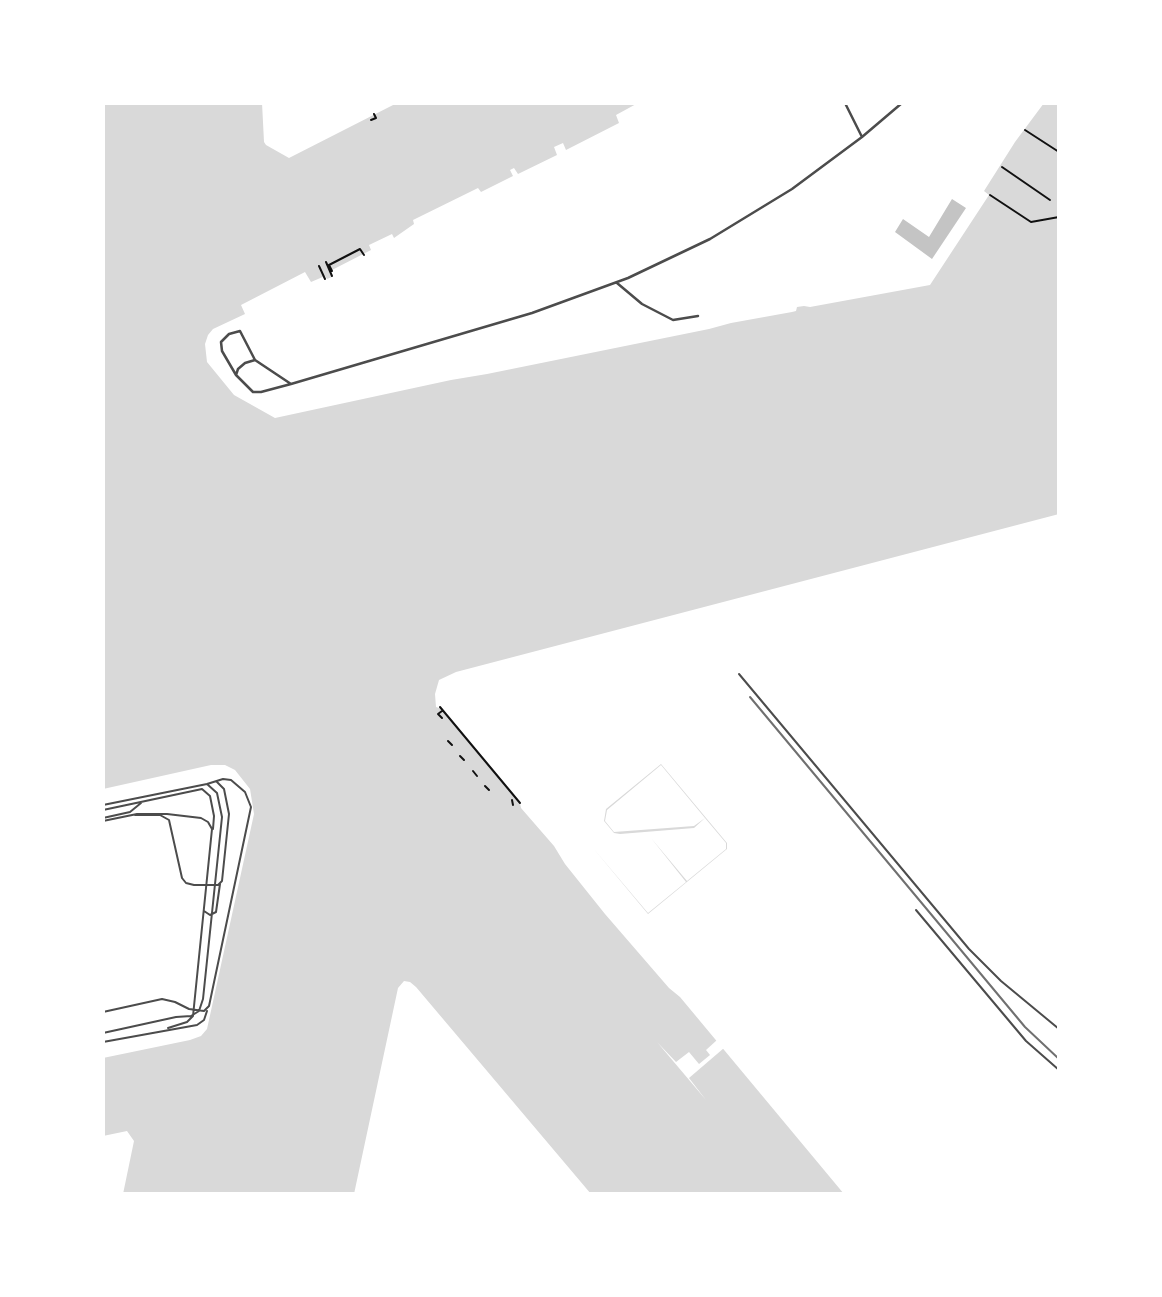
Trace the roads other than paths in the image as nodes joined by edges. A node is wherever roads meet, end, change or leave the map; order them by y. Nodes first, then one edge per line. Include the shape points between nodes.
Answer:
1 (845, 103) edge
2 (902, 103) edge
3 (862, 137) junction
4 (617, 283) junction
5 (698, 316) dead end
6 (255, 360) junction
7 (236, 375) junction
8 (291, 384) junction
9 (739, 674) dead end
10 (215, 781) junction
11 (207, 784) junction
12 (149, 795) junction
13 (144, 801) junction
14 (103, 805) edge
15 (103, 810) edge
16 (103, 820) edge
17 (220, 884) junction
18 (206, 885) junction
19 (916, 910) dead end
20 (194, 1010) junction
21 (207, 1010) junction
22 (103, 1012) edge
23 (168, 1028) junction
24 (1059, 1030) edge
25 (103, 1032) edge
26 (103, 1042) edge
27 (1059, 1070) edge

1 - 3 street
2 - 3 street
3 - 4 street via 811,176 728,228
4 - 5 street via 642,304 673,320
4 - 8 street via 532,313
6 - 7 street via 237,369
6 - 7 street via 240,331 229,334 222,351
6 - 8 street
7 - 8 street via 253,392
9 - 24 lane via 969,949
10 - 11 lane
10 - 17 lane via 224,789 229,814
10 - 21 lane via 228,779 242,788 251,813
11 - 12 lane
11 - 25 lane via 217,793 222,813 199,1011
12 - 13 lane
12 - 14 lane
13 - 15 lane
13 - 16 lane via 134,811
13 - 18 lane via 198,790 209,794 214,816
16 - 18 lane via 167,817 182,878 191,885
16 - 20 lane via 143,813 201,818 210,825
17 - 18 lane
17 - 18 lane via 218,906 210,915 203,910
19 - 27 lane via 1026,1041
20 - 21 lane
20 - 22 lane via 162,999
20 - 23 lane via 189,1020
21 - 23 lane via 200,1024
23 - 26 lane

